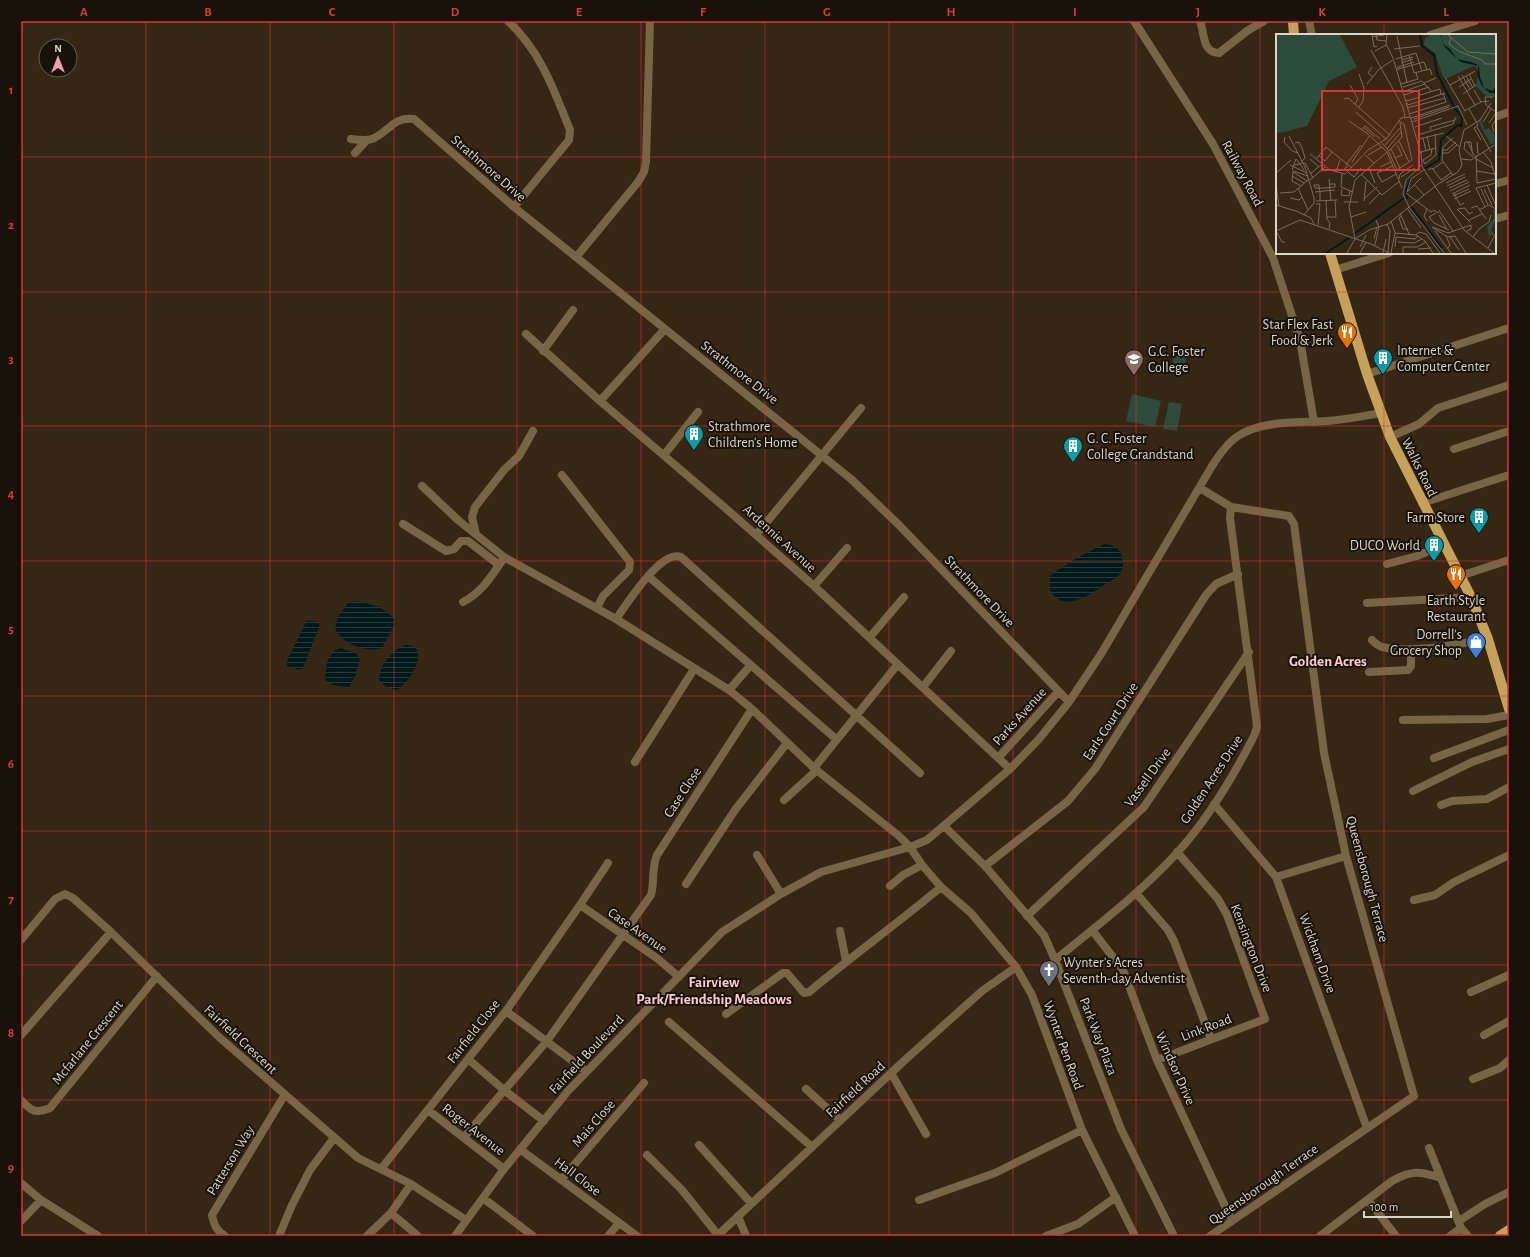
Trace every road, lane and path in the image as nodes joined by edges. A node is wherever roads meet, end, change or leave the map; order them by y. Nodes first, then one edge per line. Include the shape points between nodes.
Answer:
1 (508, 21) edge
2 (650, 21) edge
3 (1134, 21) edge
4 (1200, 21) edge
5 (1264, 21) edge
6 (1293, 21) edge
7 (1309, 21) edge
8 (1475, 21) edge
9 (1294, 34) edge
10 (1312, 34) edge
11 (1433, 34) edge
12 (1509, 112) edge
13 (1496, 117) edge
14 (351, 140) dead end
15 (368, 140) junction
16 (355, 153) dead end
17 (1509, 180) edge
18 (1496, 184) edge
19 (514, 208) junction
20 (1509, 215) edge
21 (1496, 219) edge
22 (1330, 254) edge
23 (1386, 254) edge
24 (577, 256) junction
25 (1335, 270) junction
26 (573, 310) dead end
27 (1509, 328) edge
28 (664, 330) junction
29 (526, 334) dead end
30 (543, 351) junction
31 (1367, 374) junction
32 (1509, 385) edge
33 (600, 401) junction
34 (861, 408) dead end
35 (698, 412) dead end
36 (1381, 412) junction
37 (1314, 422) junction
38 (533, 431) dead end
39 (1509, 431) edge
40 (1390, 437) junction
41 (1454, 449) dead end
42 (664, 455) junction
43 (824, 455) junction
44 (562, 475) dead end
45 (1509, 475) edge
46 (422, 486) dead end
47 (1200, 488) junction
48 (1422, 503) junction
49 (1231, 507) junction
50 (403, 524) dead end
51 (476, 534) junction
52 (756, 535) junction
53 (1443, 545) junction
54 (847, 548) dead end
55 (504, 557) junction
56 (1509, 560) edge
57 (1387, 564) dead end
58 (499, 565) junction
59 (1238, 574) junction
60 (648, 576) junction
61 (1460, 576) junction
62 (814, 586) junction
63 (904, 597) dead end
64 (1471, 597) junction
65 (463, 602) dead end
66 (1367, 603) dead end
67 (596, 608) junction
68 (616, 619) junction
69 (870, 637) junction
70 (1488, 639) junction
71 (1372, 640) dead end
72 (1411, 649) junction
73 (951, 651) dead end
74 (1249, 652) junction
75 (898, 664) junction
76 (750, 666) junction
77 (696, 669) junction
78 (1369, 672) dead end
79 (923, 687) junction
80 (729, 690) junction
81 (1058, 692) junction
82 (1508, 699) edge
83 (1069, 702) junction
84 (752, 709) junction
85 (1509, 709) edge
86 (856, 715) junction
87 (1509, 715) edge
88 (1403, 720) dead end
89 (1509, 730) edge
90 (836, 739) junction
91 (787, 743) junction
92 (1509, 749) edge
93 (999, 757) junction
94 (1434, 758) dead end
95 (635, 762) dead end
96 (815, 769) junction
97 (1010, 769) junction
98 (920, 773) dead end
99 (1509, 787) edge
100 (1413, 791) dead end
101 (784, 800) dead end
102 (1214, 804) junction
103 (1441, 805) dead end
104 (944, 826) junction
105 (910, 846) junction
106 (1177, 852) junction
107 (757, 855) dead end
108 (1509, 855) edge
109 (1346, 856) junction
110 (608, 863) dead end
111 (922, 865) junction
112 (985, 866) junction
113 (1276, 877) junction
114 (686, 884) dead end
115 (890, 886) dead end
116 (941, 887) junction
117 (1136, 893) junction
118 (781, 894) junction
119 (1414, 900) dead end
120 (580, 905) junction
121 (1027, 916) junction
122 (1092, 930) junction
123 (840, 931) dead end
124 (111, 932) junction
125 (622, 936) junction
126 (21, 940) edge
127 (1055, 960) junction
128 (846, 961) junction
129 (1016, 967) junction
130 (1509, 975) edge
131 (157, 976) junction
132 (679, 977) junction
133 (1471, 992) dead end
134 (506, 1011) junction
135 (726, 1014) dead end
136 (1265, 1019) joint
137 (1509, 1021) edge
138 (669, 1022) dead end
139 (1484, 1034) dead end
140 (21, 1035) edge
141 (1211, 1039) junction
142 (547, 1041) junction
143 (468, 1059) junction
144 (1157, 1060) junction
145 (1509, 1060) edge
146 (586, 1071) junction
147 (891, 1073) junction
148 (1473, 1079) dead end
149 (644, 1083) dead end
150 (806, 1089) dead end
151 (504, 1090) junction
152 (284, 1096) junction
153 (21, 1100) edge
154 (428, 1110) junction
155 (840, 1120) junction
156 (544, 1121) junction
157 (1367, 1128) junction
158 (1082, 1130) junction
159 (926, 1134) dead end
160 (464, 1136) junction
161 (334, 1138) junction
162 (699, 1146) dead end
163 (812, 1146) junction
164 (1429, 1148) dead end
165 (521, 1150) junction
166 (647, 1155) dead end
167 (380, 1169) junction
168 (504, 1169) junction
169 (1440, 1178) junction
170 (562, 1179) junction
171 (21, 1183) edge
172 (411, 1184) junction
173 (1509, 1192) edge
174 (1116, 1197) junction
175 (482, 1198) junction
176 (41, 1200) junction
177 (918, 1200) dead end
178 (1368, 1200) junction
179 (751, 1203) junction
180 (391, 1213) junction
181 (738, 1216) junction
182 (21, 1220) edge
183 (466, 1220) junction
184 (1232, 1221) junction
185 (619, 1223) junction
186 (1460, 1224) junction
187 (1509, 1230) edge
188 (718, 1235) edge
189 (98, 1236) edge
190 (224, 1236) edge
191 (279, 1236) edge
192 (367, 1236) edge
193 (418, 1236) edge
194 (455, 1236) edge
195 (533, 1236) edge
196 (608, 1236) edge
197 (637, 1236) edge
198 (746, 1236) edge
199 (1046, 1236) edge
200 (1135, 1236) edge
201 (1174, 1236) edge
202 (1210, 1236) edge
203 (1320, 1236) edge
204 (1396, 1236) edge
205 (1450, 1236) edge
206 (1468, 1236) edge
207 (1500, 1236) edge

1 - 19 street via 520,32 544,67 570,130 569,140
2 - 24 street via 644,172
3 - 37 street, Railway Road via 1213,144 1273,258 1300,340
4 - 5 street via 1206,48 1219,53 1246,31
6 - 9 main road
7 - 10 street
8 - 11 street
12 - 13 street
14 - 15 street
15 - 16 street, Strathmore Drive
15 - 19 street, Strathmore Drive via 375,138 396,121 404,118 414,119
17 - 18 street
19 - 24 street, Strathmore Drive
20 - 21 street
22 - 25 main road, Walks Road
23 - 25 street
24 - 28 street, Strathmore Drive
25 - 31 main road, Walks Road
26 - 30 street
27 - 31 street
28 - 33 street
28 - 43 street, Strathmore Drive
29 - 30 street, Ardennie Avenue
30 - 33 street, Ardennie Avenue
31 - 36 main road, Walks Road
32 - 40 street via 1438,408 1419,424
33 - 42 street, Ardennie Avenue
34 - 43 street
35 - 42 street
36 - 37 street, Fairfield Boulevard
36 - 40 main road, Walks Road
37 - 47 street, Fairfield Boulevard via 1266,426 1238,436 1224,449
38 - 51 street via 519,456 504,470 475,507 472,517
39 - 41 street
40 - 48 main road, Walks Road
42 - 52 street, Ardennie Avenue
43 - 52 street
43 - 81 street, Strathmore Drive via 898,524
44 - 67 street via 630,562 629,570 603,596
45 - 48 street
46 - 51 street, Wynter Pen Road
47 - 49 street, Queensborough Terrace
47 - 83 street, Fairfield Boulevard via 1101,654
48 - 53 main road, Walks Road
49 - 59 street, Golden Acres Drive via 1230,518
49 - 109 street, Queensborough Terrace via 1289,516 1294,524 1324,753
50 - 58 street via 446,551 454,549 461,541 468,541
51 - 55 street, Wynter Pen Road
52 - 62 street, Ardennie Avenue
53 - 57 street via 1418,556
53 - 61 main road, Walks Road
54 - 62 street
55 - 58 street
55 - 67 street, Wynter Pen Road
56 - 61 street
58 - 65 street via 484,587
59 - 74 street, Golden Acres Drive
59 - 112 street, Earls Court Drive via 1216,584 1206,595 1120,732 1068,802
60 - 68 street
60 - 76 street
60 - 86 street via 669,557 681,557
61 - 64 main road, Walks Road
62 - 69 street, Ardennie Avenue
63 - 69 street
64 - 66 street
64 - 70 main road, Walks Road
67 - 68 street, Wynter Pen Road
68 - 77 street, Wynter Pen Road
69 - 75 street, Ardennie Avenue
70 - 72 street
70 - 82 main road, Walks Road
71 - 72 street via 1381,647
72 - 78 street via 1411,666 1408,670
73 - 79 street
74 - 102 street, Golden Acres Drive via 1257,727 1243,758
74 - 121 street, Vassell Drive via 1144,807
75 - 79 street, Ardennie Avenue
75 - 86 street
76 - 80 street
76 - 90 street
77 - 80 street, Wynter Pen Road
77 - 95 street
79 - 93 street, Ardennie Avenue
80 - 84 street, Wynter Pen Road
81 - 83 street, Strathmore Drive
81 - 93 street, Parks Avenue
82 - 85 main road, Walks Road
83 - 97 street, Fairfield Boulevard
84 - 91 street, Wynter Pen Road
84 - 125 street, Case Close via 653,863 651,895
86 - 90 street
86 - 98 street
87 - 88 street via 1487,719
89 - 94 street
90 - 96 street
91 - 96 street, Wynter Pen Road
91 - 114 street via 735,810
92 - 100 street via 1472,762
93 - 97 street, Ardennie Avenue
96 - 101 street
96 - 105 street, Wynter Pen Road
97 - 104 street, Fairfield Boulevard
99 - 103 street via 1487,799 1452,801
102 - 106 street, Golden Acres Drive
102 - 113 street, Wickham Drive
104 - 105 street, Fairfield Boulevard via 926,840
104 - 112 street, Park Way Plaza
105 - 111 street, Wynter Pen Road
105 - 118 street, Fairfield Boulevard via 821,872
106 - 117 street, Golden Acres Drive
106 - 136 street, Kensington Drive via 1218,899 1227,915
107 - 118 street
108 - 119 street via 1454,882 1435,895
109 - 113 street
109 - 157 street, Queensborough Terrace via 1414,1096
110 - 120 street, Fairfield Close
111 - 115 street via 903,875
111 - 116 street, Wynter Pen Road
112 - 121 street, Park Way Plaza
113 - 157 street, Wickham Drive
116 - 128 street
116 - 129 street, Wynter Pen Road via 971,913
117 - 122 street, Golden Acres Drive
117 - 141 street via 1168,930 1174,941
118 - 132 street, Fairfield Boulevard via 722,932
120 - 125 street, Case Avenue
120 - 134 street, Fairfield Close
121 - 127 street, Park Way Plaza via 1044,935
122 - 127 street, Golden Acres Drive
122 - 144 street, Windsor Drive via 1123,970
123 - 128 street
124 - 126 street, Fairfield Crescent via 73,898 65,894 55,899
124 - 131 street, Fairfield Crescent
124 - 140 street
125 - 132 street, Case Avenue via 658,959
125 - 142 street
127 - 201 street, Park Way Plaza via 1121,1129
128 - 135 street via 809,992 804,993 787,973 783,973
129 - 147 street, Fairfield Road via 982,991
129 - 158 street, Wynter Pen Road via 1032,995
130 - 133 street
131 - 152 street, Fairfield Crescent
131 - 153 street, Mcfarlane Crescent via 50,1108 40,1112 30,1109
132 - 146 street, Fairfield Boulevard
134 - 142 street
134 - 143 street, Fairfield Close
136 - 141 street, Link Road
137 - 139 street
138 - 163 street
141 - 144 street, Link Road
142 - 146 street
142 - 151 street
143 - 151 street
143 - 154 street, Fairfield Close
144 - 184 street, Windsor Drive
145 - 148 street via 1500,1068
146 - 156 street, Fairfield Boulevard
147 - 155 street, Fairfield Road
147 - 159 street
149 - 170 street, Mais Close
150 - 155 street
151 - 156 street
151 - 160 street
152 - 161 street, Fairfield Crescent
152 - 190 street, Patterson Way via 212,1215 214,1225
154 - 160 street, Roger Avenue
154 - 167 street, Fairfield Close
155 - 163 street, Fairfield Road
156 - 165 street, Fairfield Boulevard
157 - 184 street, Queensborough Terrace
158 - 174 street, Wynter Pen Road
158 - 177 street via 996,1174
160 - 168 street, Roger Avenue
161 - 167 street, Fairfield Crescent via 358,1158
161 - 191 street via 310,1170
162 - 179 street
163 - 179 street, Fairfield Road
164 - 169 street
165 - 168 street, Fairfield Boulevard
165 - 170 street, Hall Close
166 - 188 street via 682,1190
167 - 172 street, Fairfield Crescent
168 - 175 street, Fairfield Boulevard
169 - 178 street via 1422,1172 1405,1174
169 - 186 street
170 - 185 street, Hall Close
171 - 176 street
172 - 180 street
172 - 183 street, Fairfield Crescent
173 - 186 street via 1485,1204
174 - 199 street via 1078,1224
174 - 200 street, Wynter Pen Road
175 - 183 street, Fairfield Boulevard
175 - 195 street
176 - 182 street
176 - 189 street
178 - 203 street
178 - 204 street
179 - 181 street, Fairfield Road
180 - 192 street
180 - 193 street
181 - 188 street, Fairfield Road
181 - 198 street
183 - 194 street, Fairfield Boulevard
184 - 202 street, Queensborough Terrace
185 - 196 street
185 - 197 street, Hall Close
186 - 205 street
186 - 206 street
187 - 207 main road

